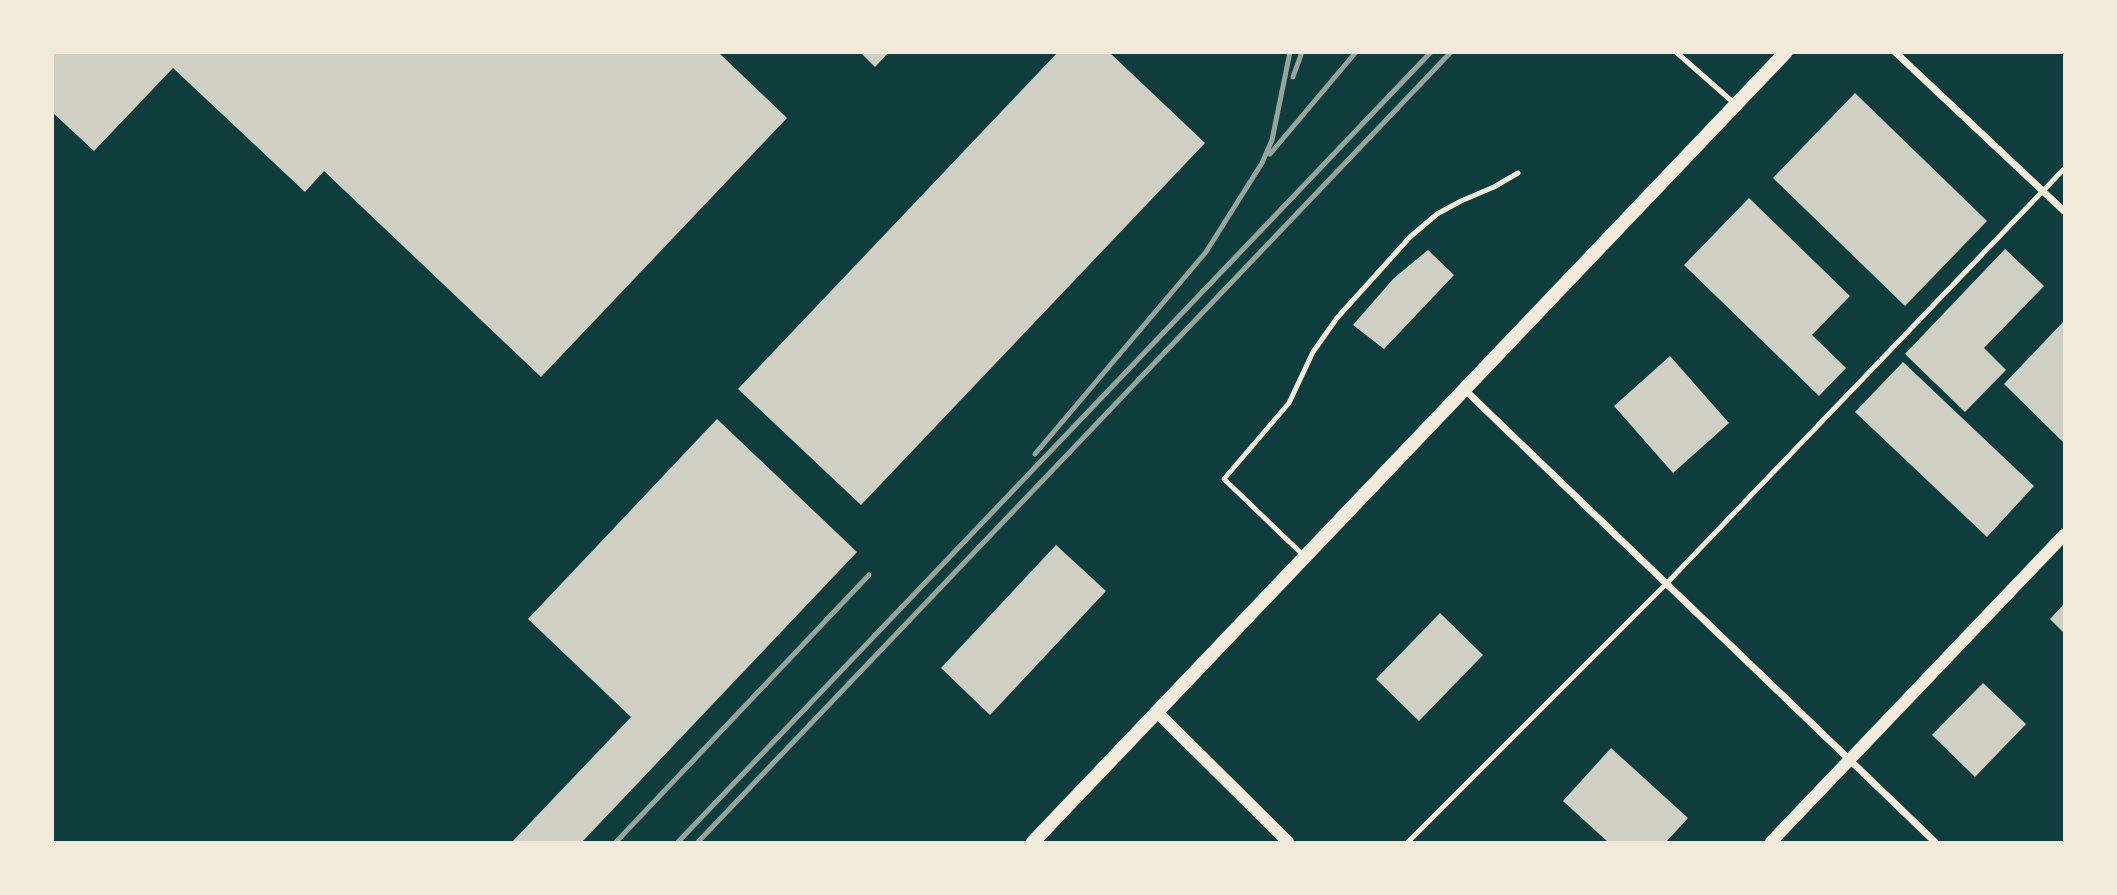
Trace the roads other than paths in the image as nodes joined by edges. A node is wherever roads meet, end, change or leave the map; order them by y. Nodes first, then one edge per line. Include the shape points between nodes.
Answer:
1 (1676, 52) edge
2 (1786, 52) edge
3 (1895, 52) edge
4 (1737, 105) junction
5 (2064, 169) edge
6 (1518, 173) dead end
7 (2043, 191) junction
8 (2064, 211) edge
9 (1465, 390) junction
10 (2064, 535) edge
11 (1306, 558) junction
12 (1665, 583) junction
13 (1158, 713) junction
14 (1849, 760) junction
15 (1033, 842) edge
16 (1289, 842) edge
17 (1408, 842) edge
18 (1771, 842) edge
19 (1935, 842) edge

1 - 4 lane
2 - 4 main road
3 - 7 street
4 - 9 main road
5 - 7 lane
6 - 11 lane via 1437,214 1410,237 1337,318 1313,352 1289,403 1224,479
7 - 8 street
7 - 12 lane
9 - 11 main road
9 - 12 street
10 - 14 street
11 - 13 main road
12 - 14 street
12 - 17 lane
13 - 15 main road
13 - 16 street
14 - 18 street
14 - 19 street

